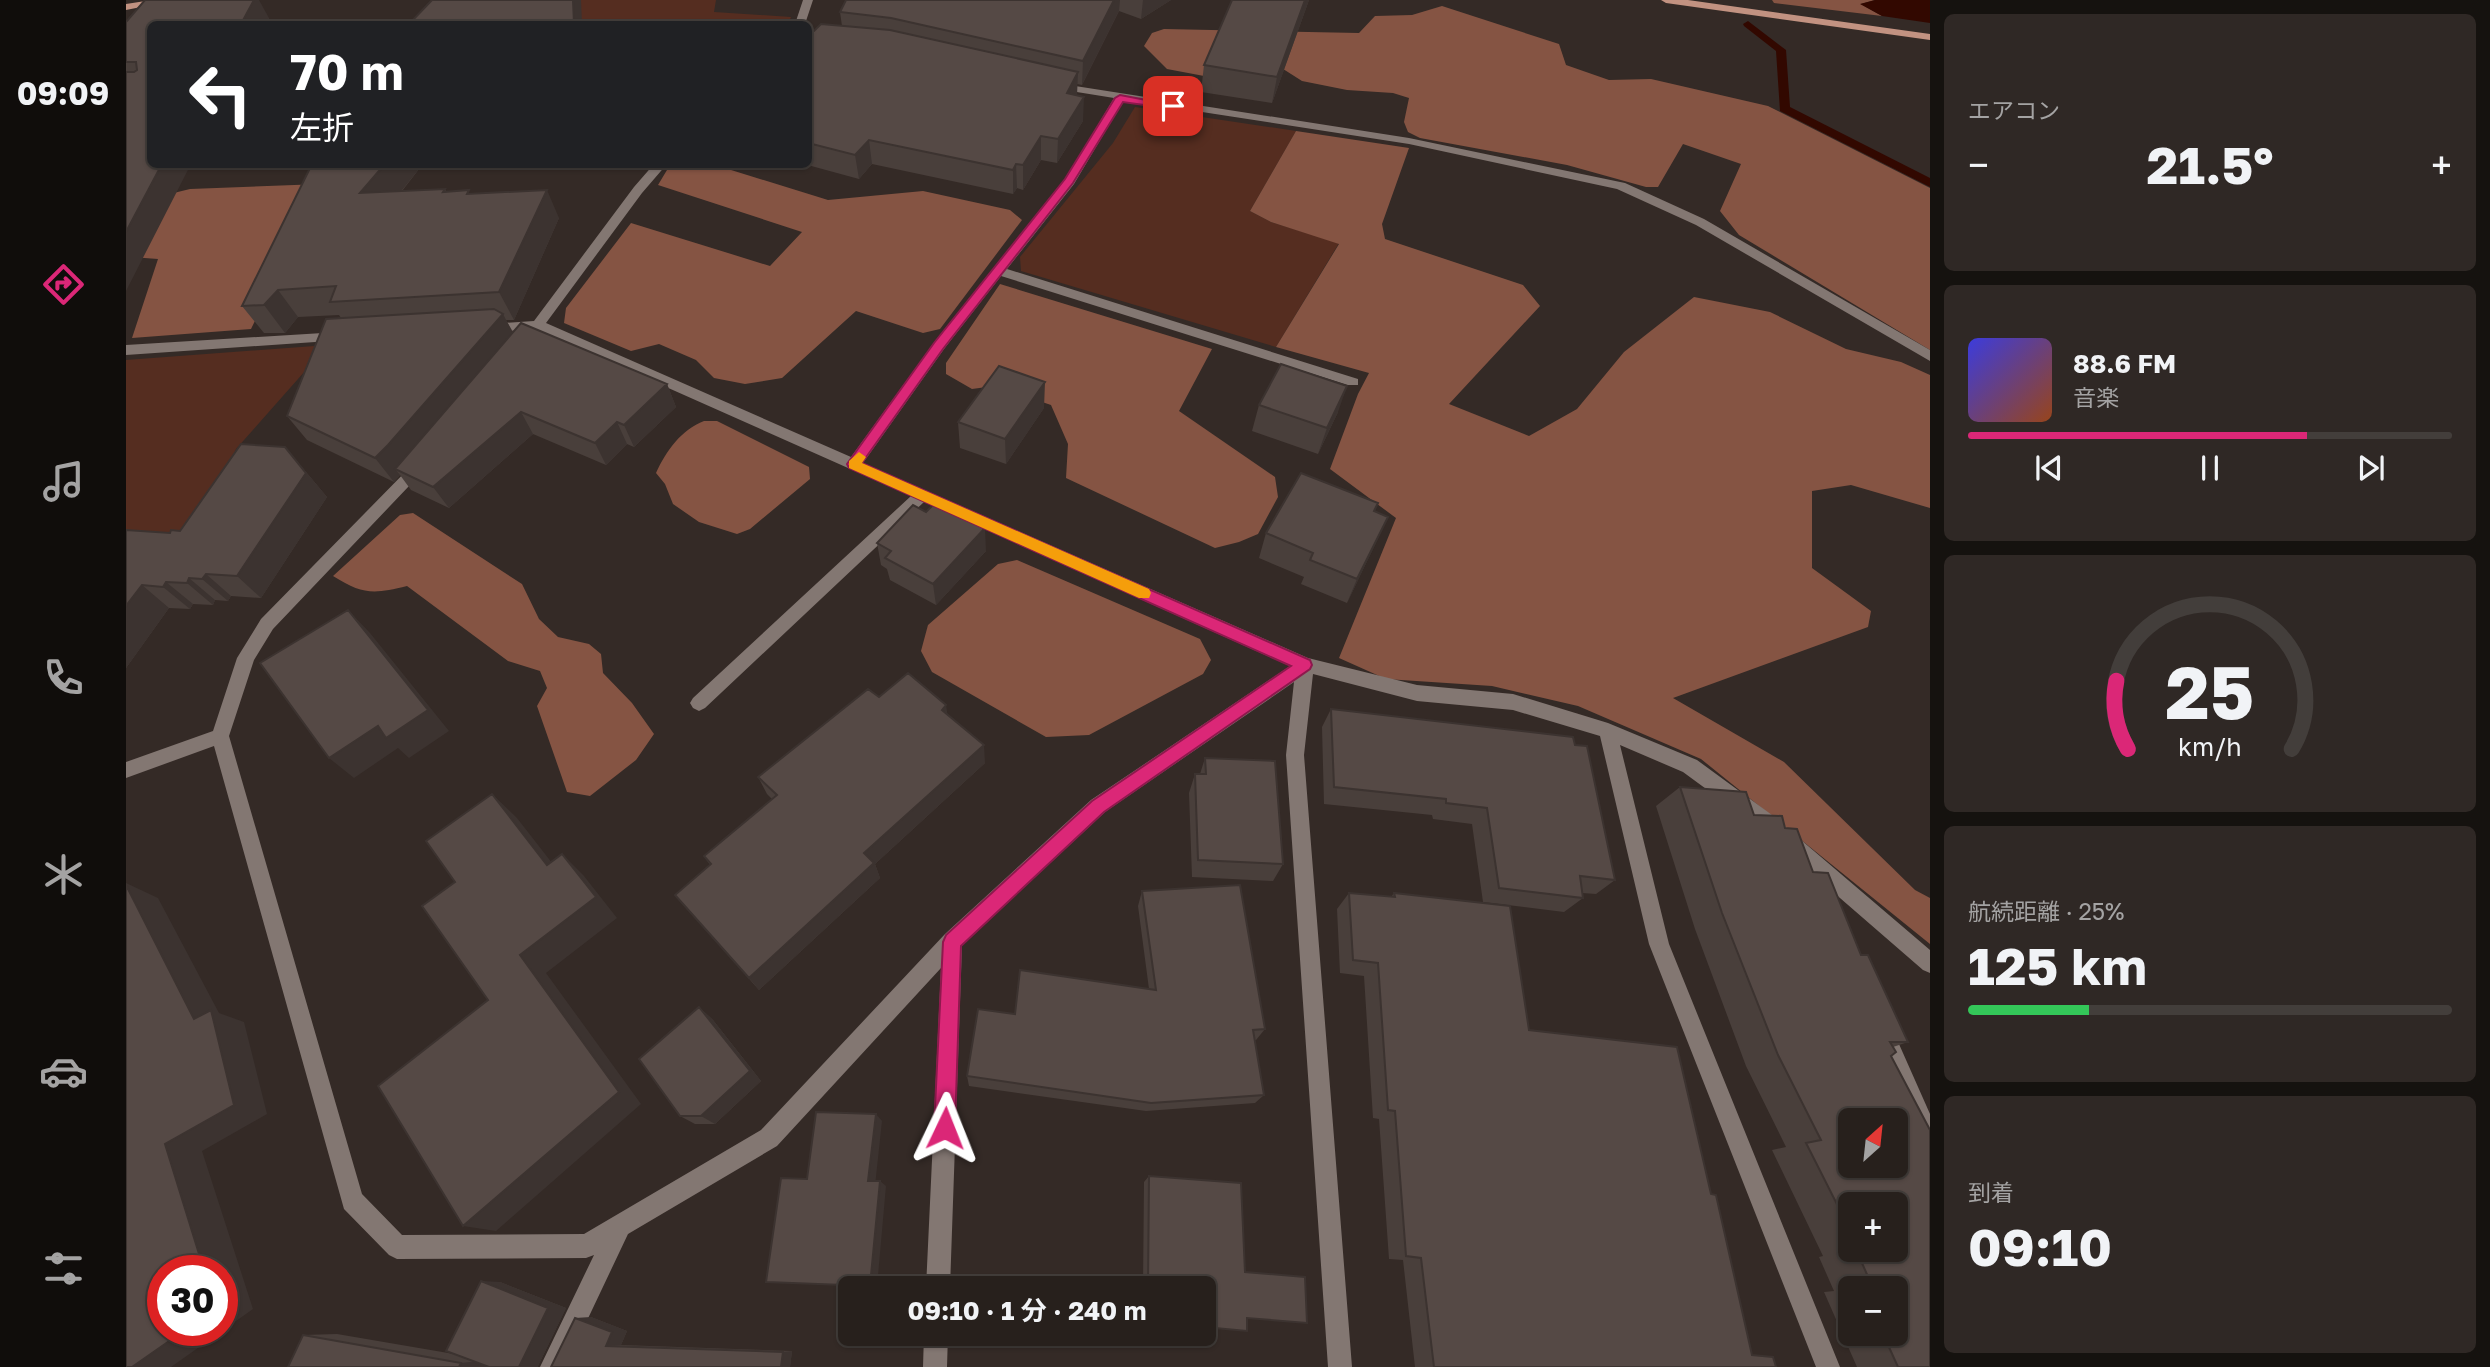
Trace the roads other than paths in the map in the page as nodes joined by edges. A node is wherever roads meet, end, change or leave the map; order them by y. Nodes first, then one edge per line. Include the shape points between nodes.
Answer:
1 (171, 0) edge
2 (808, 0) edge
3 (1666, 0) edge
4 (129, 4) edge
5 (801, 21) edge
6 (1930, 37) edge
7 (1048, 85) edge
8 (1120, 98) junction
9 (657, 168) edge
10 (998, 271) junction
11 (539, 325) junction
12 (470, 329) edge
13 (360, 336) edge
14 (521, 346) edge
15 (126, 350) edge
16 (1930, 356) edge
17 (1353, 382) dead end
18 (431, 453) edge
19 (853, 464) junction
20 (922, 495) junction
21 (1304, 665) junction
22 (699, 704) dead end
23 (1608, 731) junction
24 (220, 736) junction
25 (126, 771) edge
26 (1833, 880) junction
27 (1836, 907) edge
28 (952, 942) junction
29 (1930, 963) edge
30 (1877, 1019) edge
31 (1930, 1139) edge
32 (620, 1226) junction
33 (938, 1276) edge
34 (936, 1346) edge
35 (552, 1367) edge
36 (935, 1367) edge
37 (1340, 1367) edge
38 (1828, 1367) edge

1 - 4 main road
2 - 5 street
3 - 6 main road
7 - 8 street
8 - 10 street via 1070,181
8 - 16 street via 1409,141 1621,186 1700,222
9 - 11 street
10 - 17 street
10 - 19 street
11 - 12 street
11 - 14 street
11 - 19 street
13 - 15 street
18 - 24 street via 267,624 246,658
19 - 20 street
20 - 21 street
20 - 22 street
21 - 23 street via 1418,693 1513,702
21 - 28 street via 1098,806
21 - 37 street via 1294,755
23 - 26 street via 1690,766 1765,821
23 - 38 street via 1659,944
24 - 25 street
24 - 32 street via 352,1201 397,1247 586,1246
26 - 27 street
26 - 29 street
28 - 32 street via 769,1138
28 - 33 street
30 - 31 street
32 - 35 street
34 - 36 street

